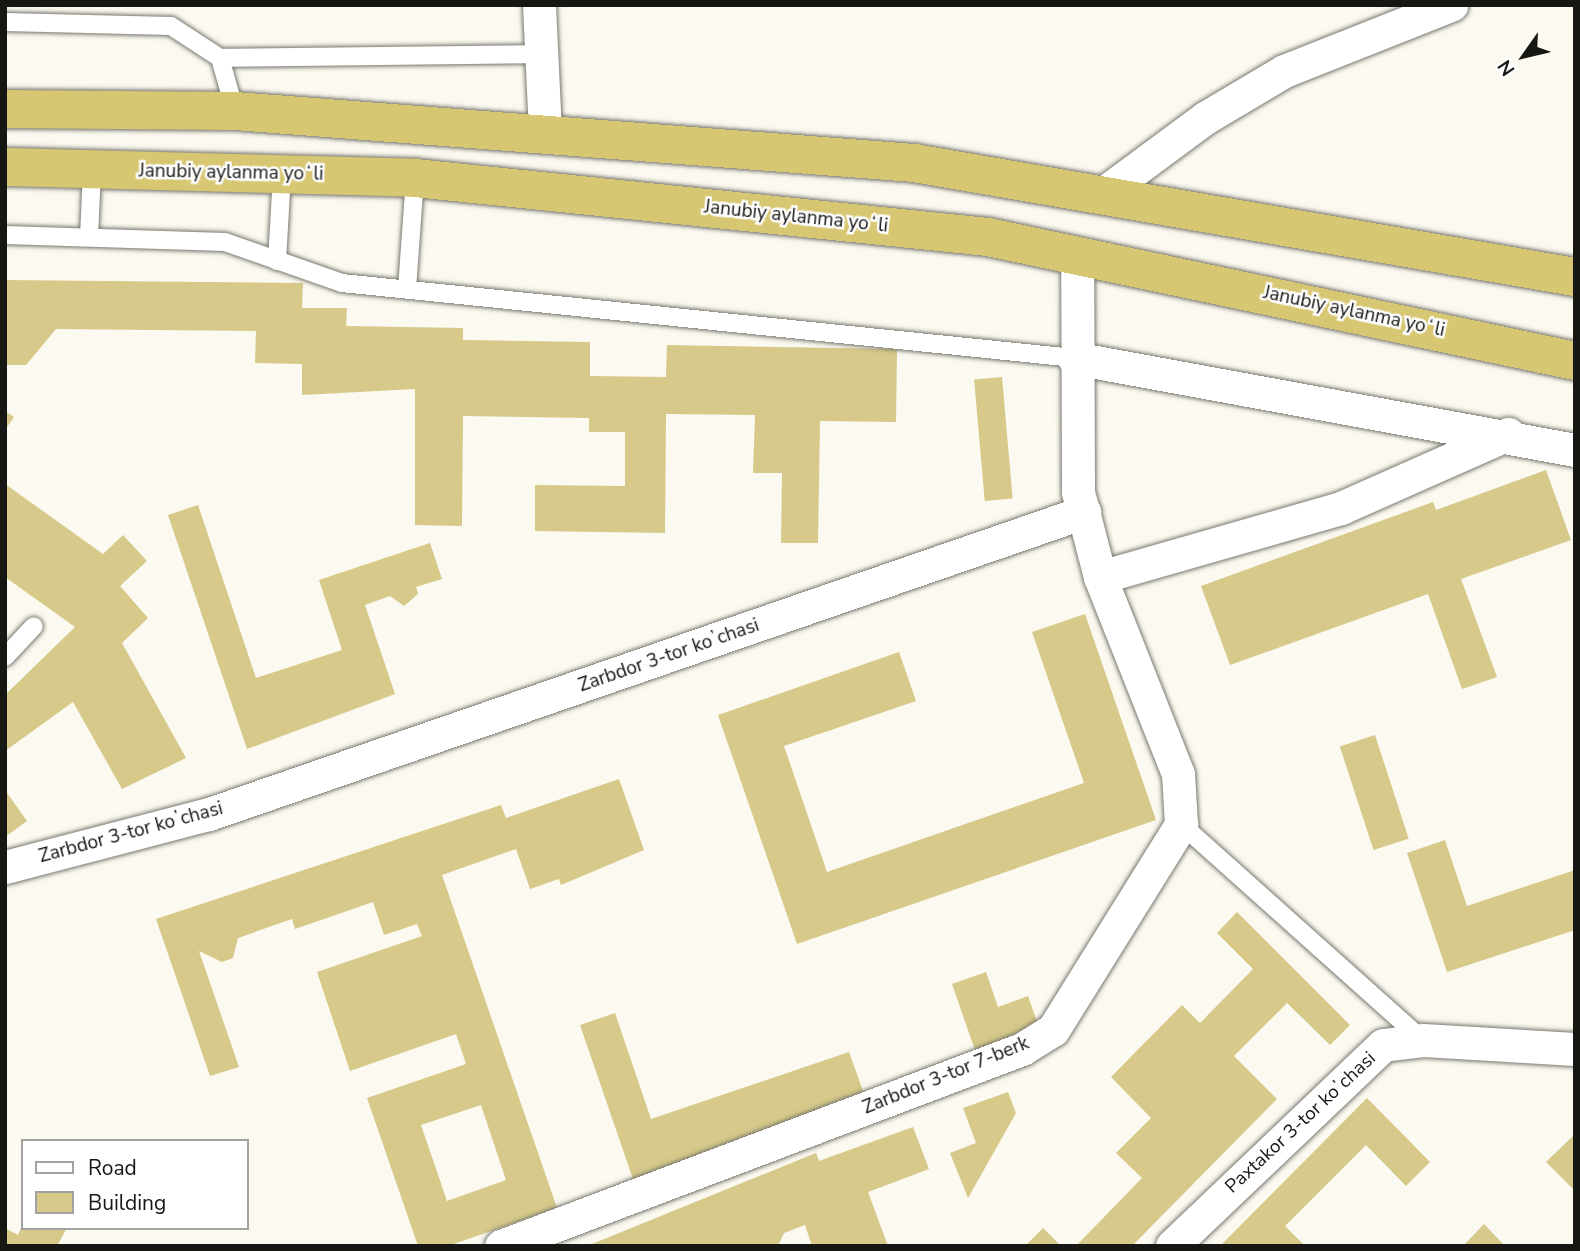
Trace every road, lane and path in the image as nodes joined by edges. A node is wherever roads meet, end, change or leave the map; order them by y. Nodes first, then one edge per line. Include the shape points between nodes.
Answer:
1 (539, 5) edge
2 (1451, 5) edge
3 (5, 22) edge
4 (541, 54) junction
5 (220, 58) junction
6 (5, 109) edge
7 (235, 111) junction
8 (545, 132) junction
9 (5, 167) edge
10 (92, 170) junction
11 (282, 174) junction
12 (415, 178) junction
13 (1101, 195) junction
14 (5, 235) edge
15 (89, 237) junction
16 (1077, 255) junction
17 (277, 261) junction
18 (1575, 277) edge
19 (407, 289) junction
20 (1074, 358) junction
21 (1575, 361) edge
22 (1508, 434) junction
23 (1575, 450) edge
24 (1084, 512) junction
25 (1100, 577) junction
26 (34, 626) dead end
27 (5, 657) edge
28 (1181, 824) junction
29 (5, 867) edge
30 (1423, 1040) junction
31 (1575, 1049) edge
32 (501, 1246) edge
33 (1172, 1246) edge

1 - 4 street
2 - 13 street via 1284,71 1205,118
3 - 5 lane via 171,26
4 - 5 lane
4 - 8 street
5 - 7 lane
6 - 7 highway
7 - 8 highway
8 - 13 highway via 914,163
9 - 10 highway, Janubiy aylanma yoʻli
10 - 11 highway, Janubiy aylanma yoʻli
10 - 15 lane
11 - 12 highway, Janubiy aylanma yoʻli
11 - 17 lane
12 - 16 highway, Janubiy aylanma yoʻli via 988,237
12 - 19 lane
13 - 18 highway
14 - 15 lane
15 - 17 lane via 225,242
16 - 20 street
16 - 21 highway, Janubiy aylanma yoʻli
17 - 19 lane via 308,276
19 - 20 lane
20 - 22 street
20 - 24 street
22 - 23 street
22 - 25 street via 1340,508
24 - 25 street
24 - 29 street, Zarbdor 3-tor koʼchasi via 209,814
25 - 28 street via 1178,774
26 - 27 lane
28 - 30 lane
28 - 32 street, Zarbdor 3-tor 7-berk via 1053,1030 1022,1049
30 - 31 street, Paxtakor 3-tor koʼchasi
30 - 33 street, Paxtakor 3-tor koʼchasi via 1383,1045

